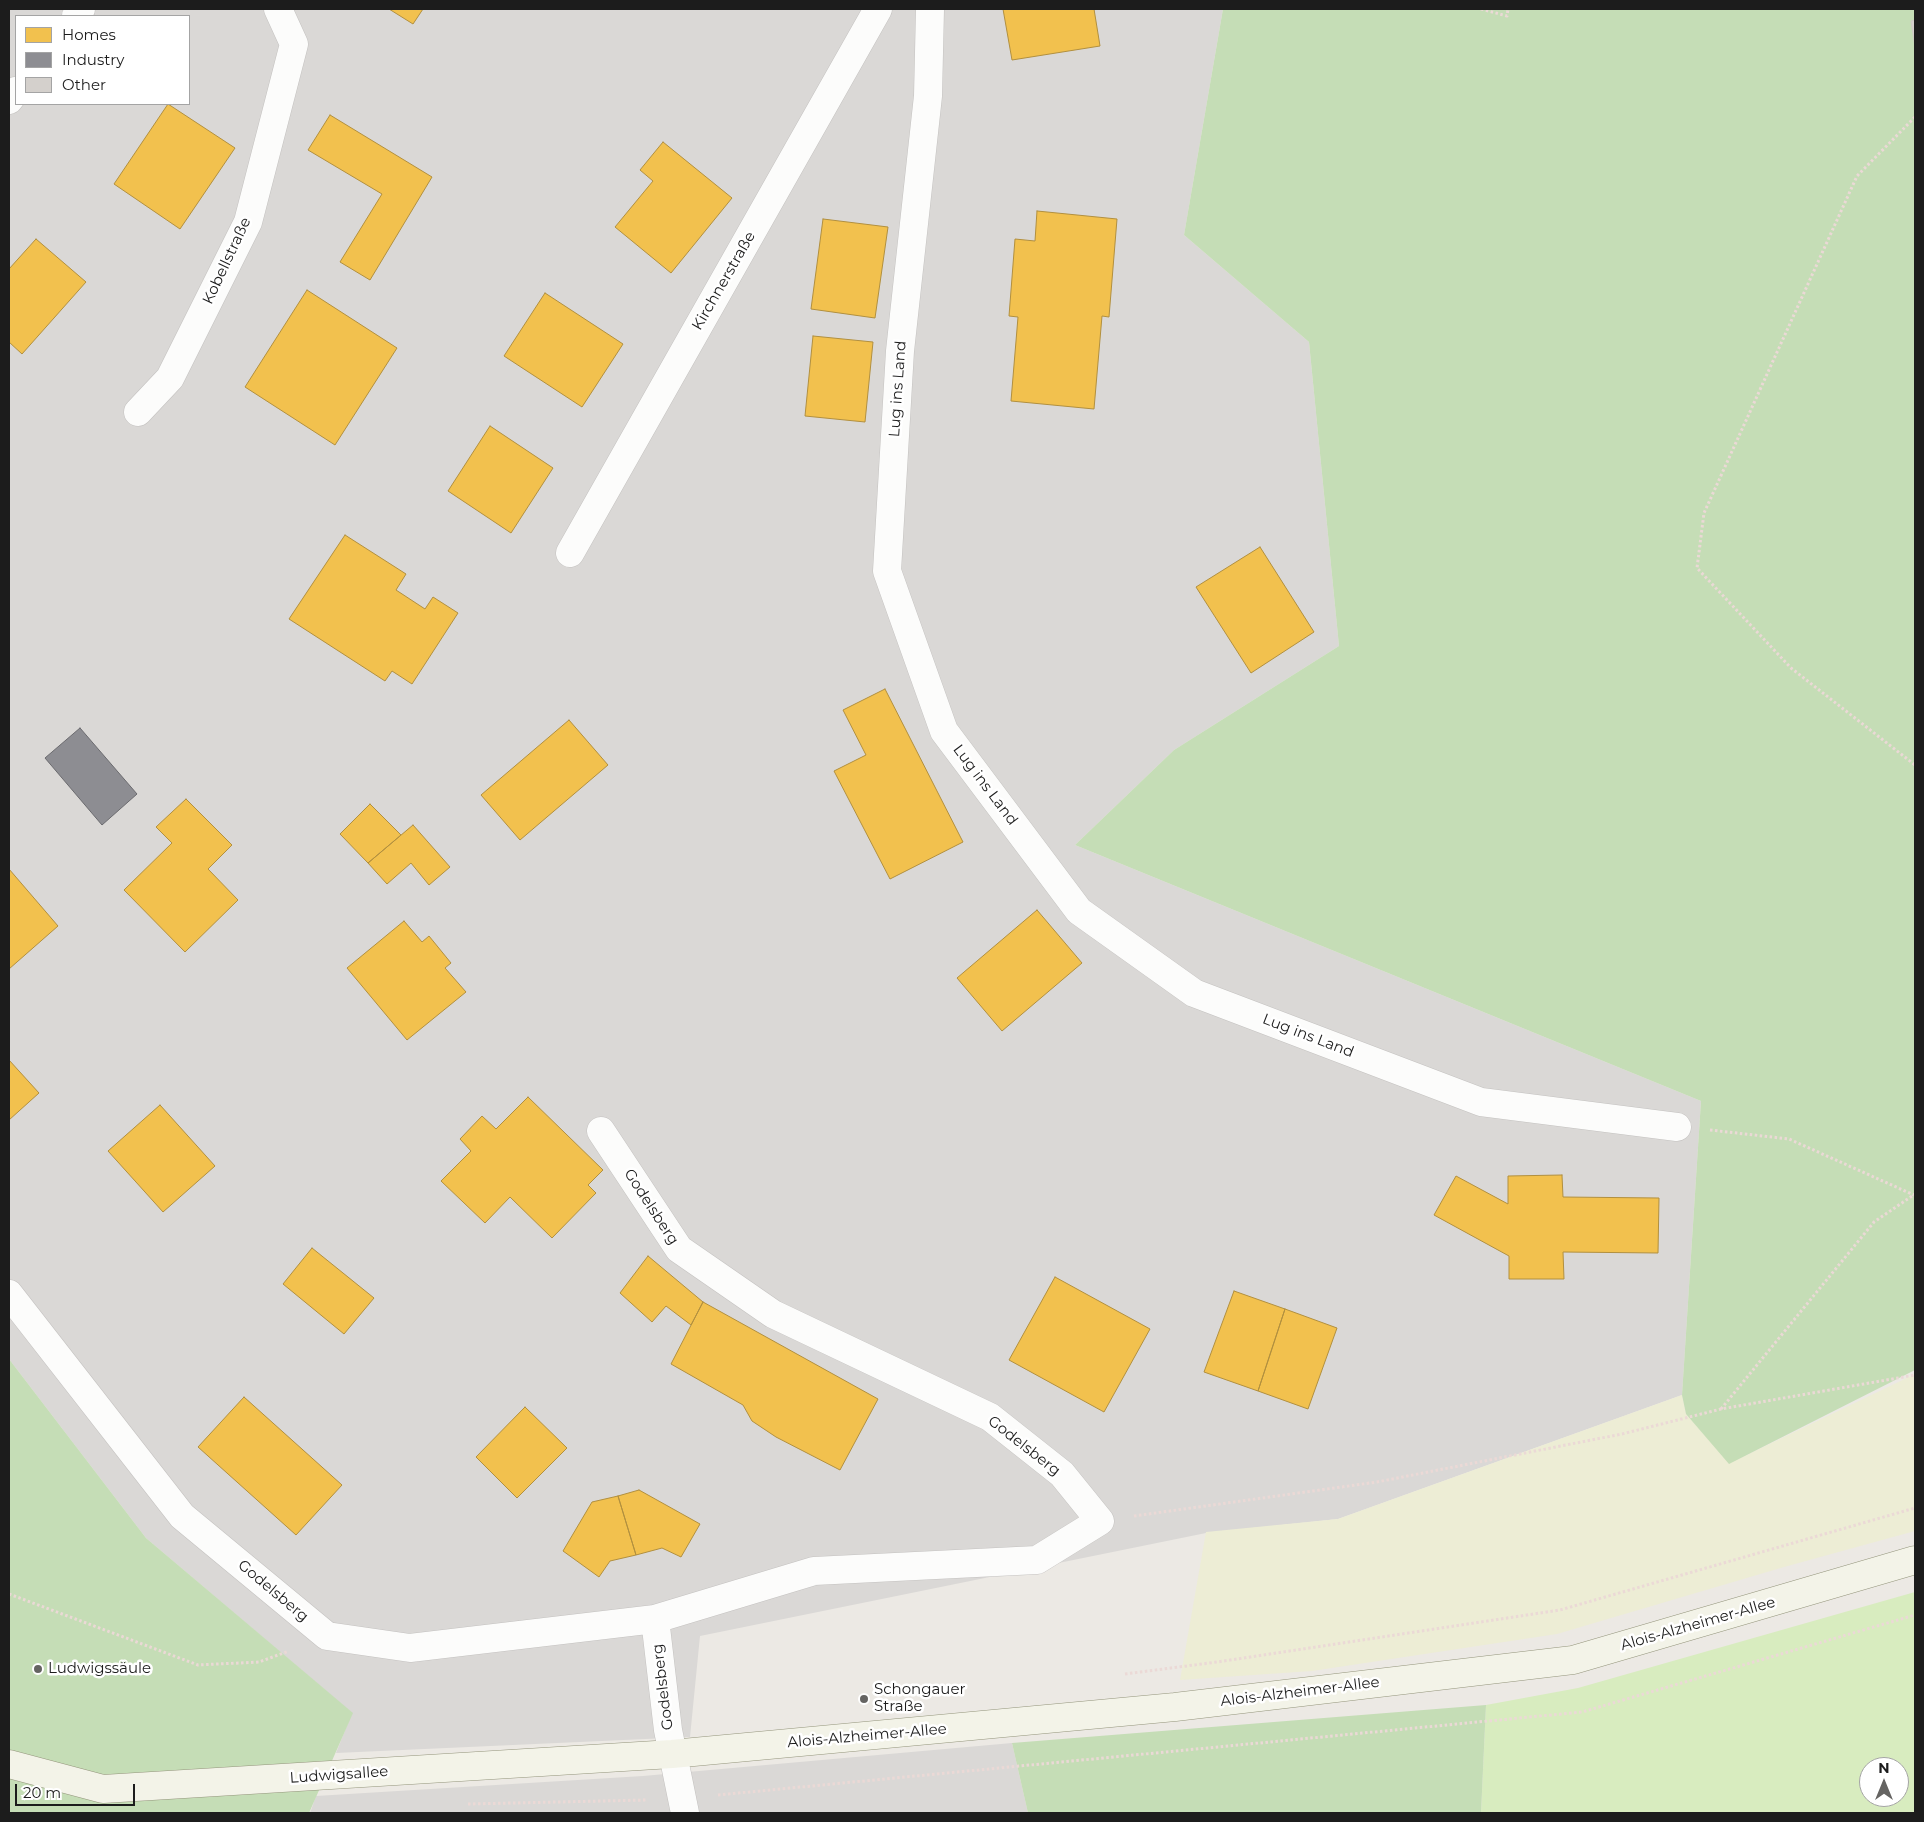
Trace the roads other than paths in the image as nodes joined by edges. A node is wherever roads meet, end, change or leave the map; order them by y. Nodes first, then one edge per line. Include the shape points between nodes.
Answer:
1 (278, 9) edge
2 (878, 9) edge
3 (930, 9) edge
4 (138, 412) dead end
5 (570, 553) dead end
6 (1677, 1127) road end
7 (601, 1131) dead end
8 (9, 1294) edge
9 (1915, 1560) edge
10 (655, 1619) junction
11 (672, 1754) junction
12 (9, 1764) edge
13 (685, 1813) edge

1 - 4 street, Kobellstraße via 294,44 248,222 170,378
2 - 5 street, Kirchnerstraße
3 - 6 street, Lug ins Land via 928,96 900,351 887,572 944,731 1079,911 1194,993 1481,1102
7 - 10 street, Godelsberg via 679,1249 773,1314 990,1417 1062,1474 1100,1521 1037,1560 814,1571
8 - 10 street, Godelsberg via 182,1516 328,1636 410,1648
9 - 11 street, Alois-Alzheimer-Allee via 1573,1660 1175,1707
10 - 11 street, Godelsberg
11 - 12 street, Ludwigsallee via 103,1789
11 - 13 street, Godelsberg

